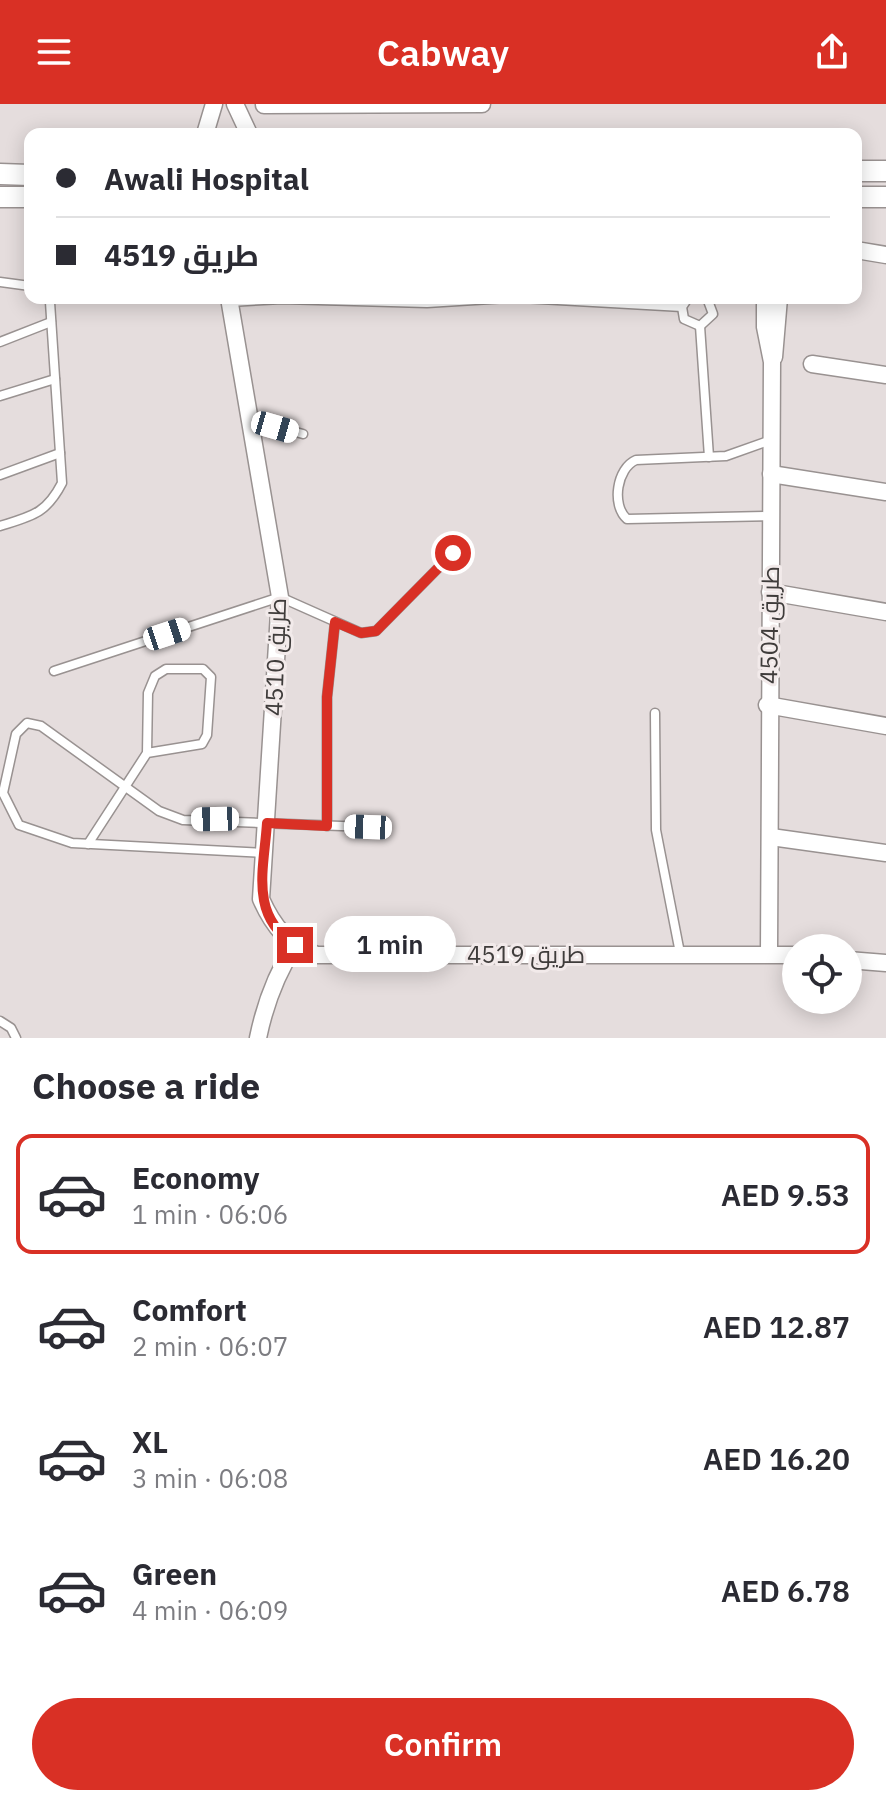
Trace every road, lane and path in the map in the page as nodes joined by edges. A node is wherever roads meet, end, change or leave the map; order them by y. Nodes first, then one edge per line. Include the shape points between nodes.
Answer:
1 (214, 104) edge
2 (235, 104) edge
3 (482, 104) edge
4 (264, 105) edge
5 (207, 128) edge
6 (246, 128) edge
7 (862, 171) edge
8 (886, 171) edge
9 (0, 174) edge
10 (24, 175) edge
11 (0, 197) edge
12 (24, 197) edge
13 (862, 197) edge
14 (886, 197) edge
15 (862, 251) edge
16 (886, 255) edge
17 (0, 282) edge
18 (24, 285) edge
19 (48, 304) edge
20 (230, 304) edge
21 (629, 304) edge
22 (684, 304) edge
23 (709, 304) edge
24 (765, 304) edge
25 (778, 304) edge
26 (682, 307) junction
27 (51, 322) junction
28 (700, 326) junction
29 (0, 342) edge
30 (772, 362) junction
31 (812, 364) dead end
32 (886, 375) edge
33 (55, 379) junction
34 (0, 396) edge
35 (247, 419) junction
36 (303, 434) dead end
37 (771, 439) junction
38 (60, 453) junction
39 (709, 457) junction
40 (771, 474) junction
41 (0, 475) edge
42 (886, 492) edge
43 (770, 516) junction
44 (0, 526) edge
45 (453, 553) dead end
46 (770, 592) junction
47 (280, 597) junction
48 (886, 612) edge
49 (335, 622) junction
50 (54, 671) dead end
51 (767, 705) junction
52 (655, 713) dead end
53 (886, 726) edge
54 (147, 753) junction
55 (123, 785) junction
56 (267, 823) junction
57 (327, 826) junction
58 (368, 827) dead end
59 (771, 837) junction
60 (88, 844) junction
61 (265, 853) junction
62 (886, 853) edge
63 (295, 945) junction
64 (680, 953) junction
65 (769, 953) junction
66 (782, 954) edge
67 (862, 961) edge
68 (886, 963) edge
69 (0, 1021) edge
70 (16, 1038) edge
71 (258, 1038) edge

1 - 5 street
2 - 6 street
3 - 4 street
7 - 8 street
9 - 10 street
11 - 12 street
13 - 14 street
15 - 16 street
17 - 18 lane
19 - 27 lane
20 - 35 street, طريق 4510
21 - 26 lane
22 - 26 lane
23 - 28 lane via 713,314
24 - 30 street, طريق 4504
25 - 30 street
26 - 28 lane via 684,319
27 - 29 lane
27 - 33 lane
28 - 39 lane
30 - 37 street, طريق 4504
31 - 32 street
33 - 34 lane
33 - 38 lane
35 - 36 lane
35 - 47 street, طريق 4510
37 - 39 lane via 738,453
37 - 40 street, طريق 4504
38 - 41 lane
38 - 44 lane via 62,483 51,504
39 - 43 lane via 630,462 620,477 621,514 631,520
40 - 42 street
40 - 43 street, طريق 4504
43 - 46 street, طريق 4504
45 - 49 lane via 376,631 361,633
46 - 48 street
46 - 51 street, طريق 4504
47 - 49 lane
47 - 50 lane
47 - 56 street, طريق 4510
49 - 57 lane via 327,697
51 - 53 street
51 - 59 street, طريق 4504
52 - 64 lane via 656,830
54 - 54 lane via 202,744 211,677 203,669 166,669 155,676 148,693
54 - 55 lane
55 - 56 lane via 159,811 183,820
55 - 60 lane
55 - 60 lane via 41,726 27,723 16,734 3,793 19,825
56 - 57 lane
56 - 61 street, طريق 4510
57 - 58 lane
59 - 62 street
59 - 65 street, طريق 4504
60 - 61 lane
61 - 63 street via 261,899 270,919
63 - 64 street, طريق 4519 via 317,955
63 - 71 street via 280,967
64 - 65 street, طريق 4519
65 - 66 street, طريق 4519
67 - 68 street
69 - 70 lane

